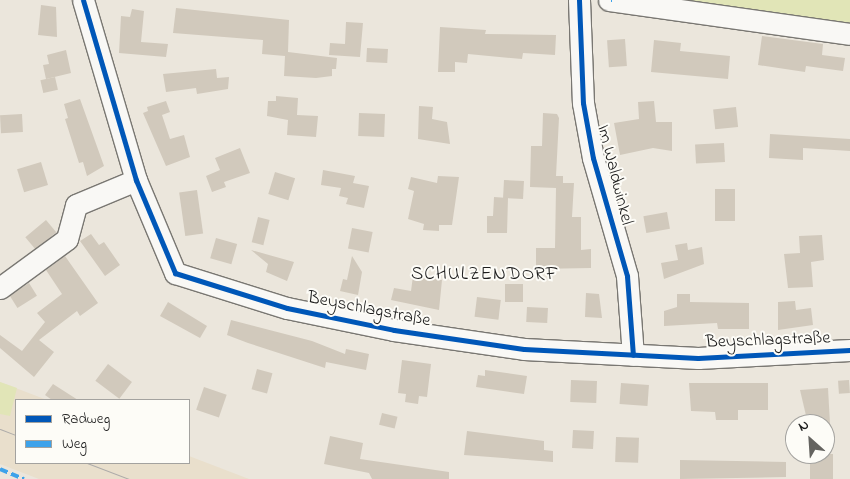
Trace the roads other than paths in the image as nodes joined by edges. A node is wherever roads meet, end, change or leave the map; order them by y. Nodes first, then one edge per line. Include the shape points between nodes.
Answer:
1 (83, 0) edge
2 (579, 0) edge
3 (609, 0) edge
4 (850, 34) edge
5 (136, 180) junction
6 (0, 288) edge
7 (850, 350) edge
8 (633, 356) junction

1 - 5 street, Beyschlagstraße
2 - 8 street, Im Waldwinkel via 583,103 593,158 628,276
3 - 4 street
5 - 6 street via 76,205 67,239
5 - 8 street, Beyschlagstraße via 165,244 171,267 188,278 287,308 394,330 524,349
7 - 8 street, Beyschlagstraße via 716,358

